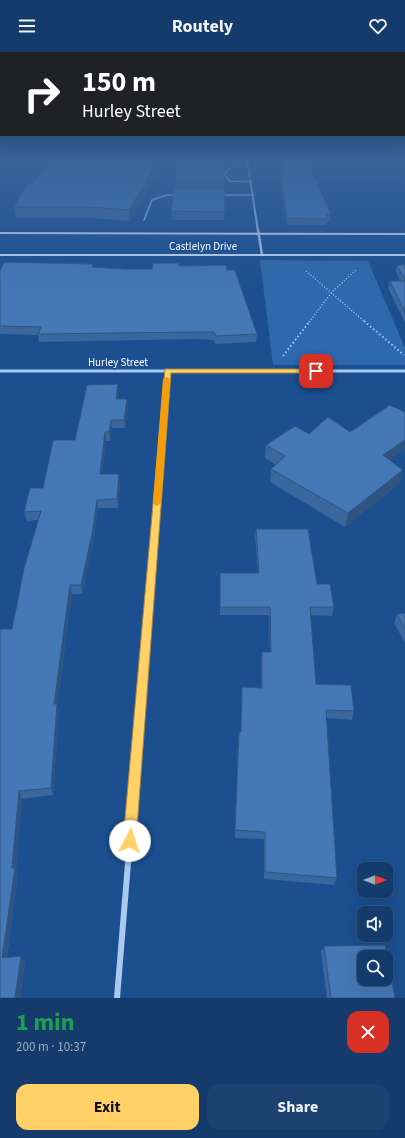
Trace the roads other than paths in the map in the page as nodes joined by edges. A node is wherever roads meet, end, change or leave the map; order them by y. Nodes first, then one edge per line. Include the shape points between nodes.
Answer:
1 (151, 203) edge
2 (255, 203) edge
3 (144, 220) dead end
4 (0, 233) edge
5 (259, 233) junction
6 (405, 234) edge
7 (0, 255) edge
8 (262, 255) junction
9 (405, 255) edge
10 (0, 371) edge
11 (168, 371) junction
12 (405, 371) edge
13 (117, 998) edge

1 - 3 lane
2 - 5 street
4 - 5 street, Castlelyn Drive
5 - 6 street, Castlelyn Drive
5 - 8 street
7 - 8 street, Castlelyn Drive
8 - 9 street, Castlelyn Drive
10 - 11 street, Hurley Street
11 - 12 street, Hurley Street
11 - 13 street

